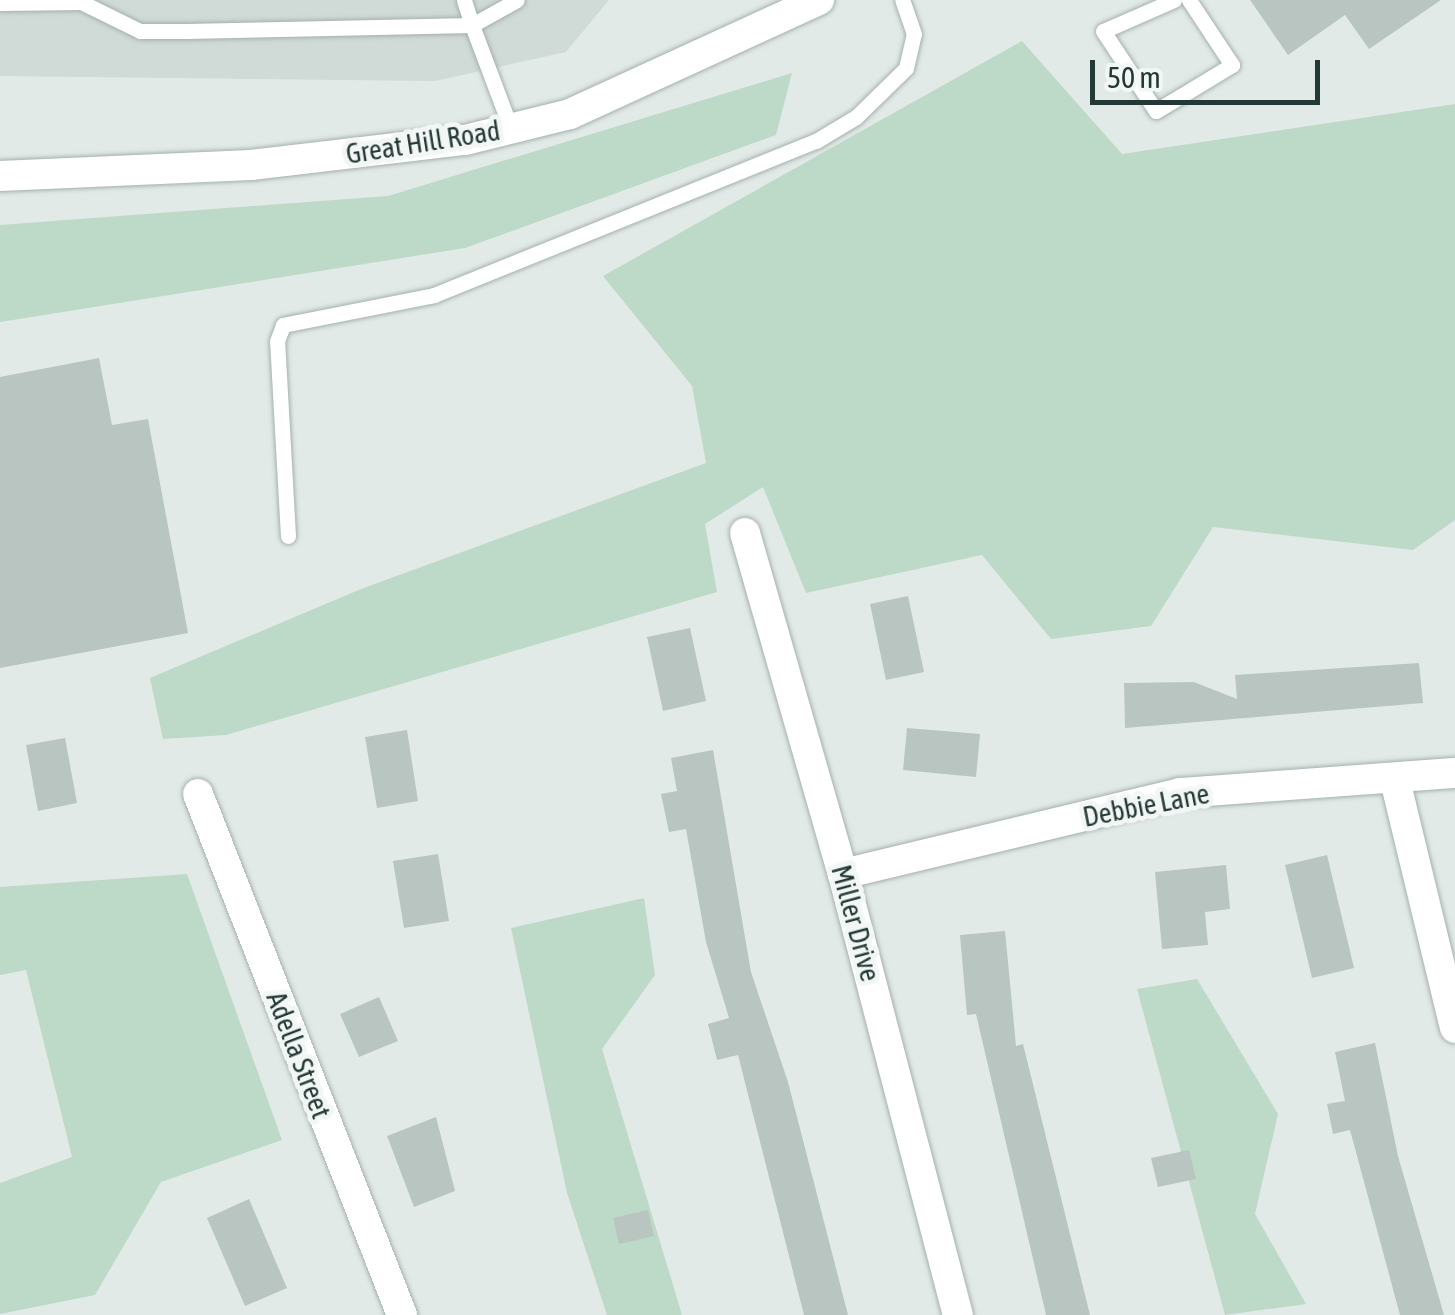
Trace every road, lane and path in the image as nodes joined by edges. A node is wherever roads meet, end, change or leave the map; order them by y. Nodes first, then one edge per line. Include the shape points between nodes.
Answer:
1 (464, 0) edge
2 (517, 0) edge
3 (819, 0) edge
4 (902, 0) edge
5 (1174, 0) edge
6 (1190, 0) edge
7 (0, 3) edge
8 (779, 10) edge
9 (472, 26) junction
10 (511, 129) junction
11 (0, 176) edge
12 (745, 533) dead end
13 (288, 536) dead end
14 (1455, 773) edge
15 (1395, 780) junction
16 (198, 794) dead end
17 (843, 874) junction
18 (1455, 1028) edge
19 (402, 1315) edge
20 (958, 1315) edge

1 - 9 lane
2 - 9 lane
3 - 8 street, Great Hill Road
4 - 13 lane via 914,34 906,68 856,117 816,141 434,295 283,325 277,341
5 - 6 lane via 1104,31 1156,111 1232,65
7 - 9 lane via 81,2 140,31
8 - 10 street, Great Hill Road via 570,114
9 - 10 lane
10 - 11 street, Great Hill Road via 419,147 250,164
12 - 17 street, Miller Drive
14 - 15 street, Debbie Lane
15 - 17 street, Debbie Lane via 1180,793
15 - 18 street
16 - 19 street, Adella Street
17 - 20 street, Miller Drive

